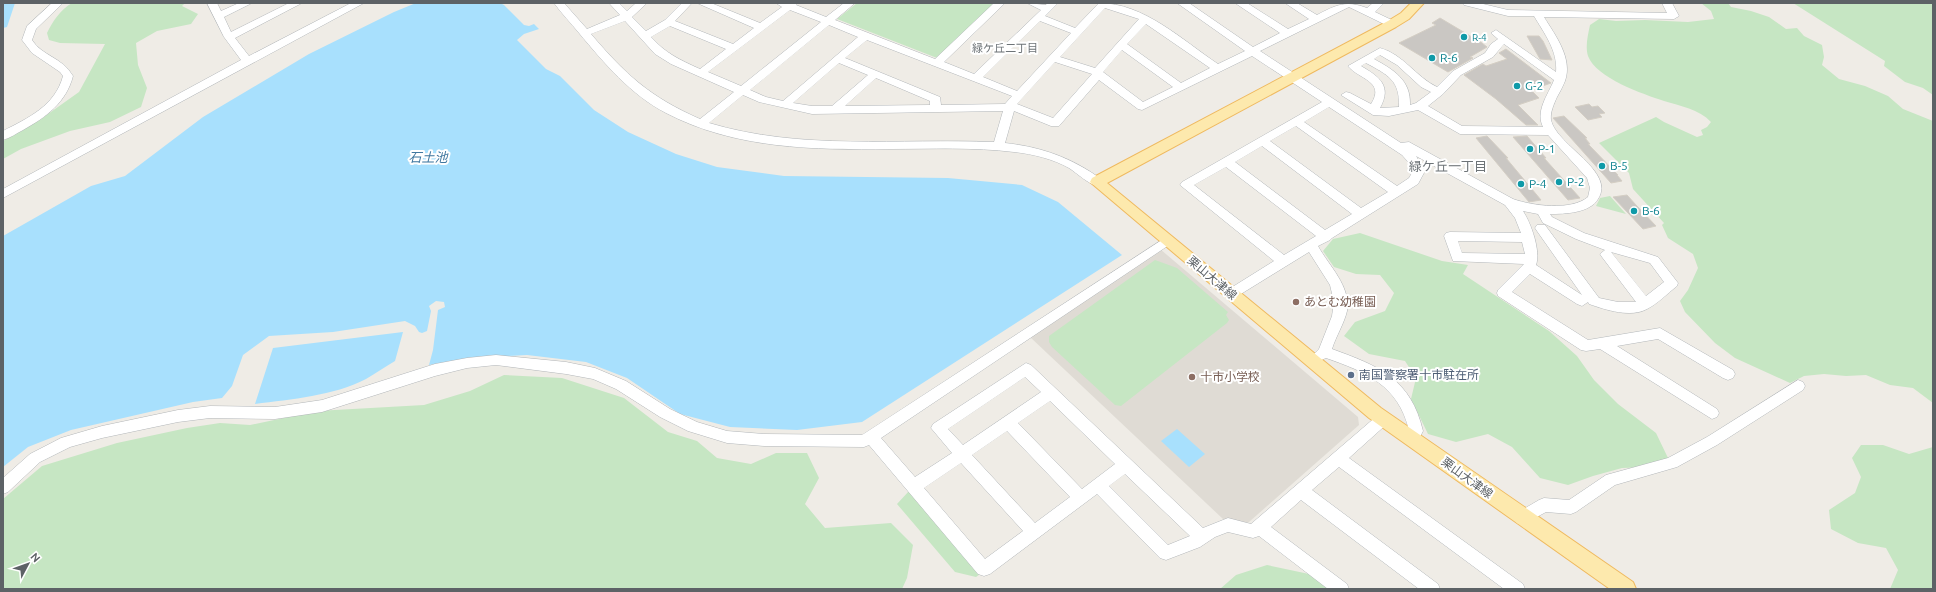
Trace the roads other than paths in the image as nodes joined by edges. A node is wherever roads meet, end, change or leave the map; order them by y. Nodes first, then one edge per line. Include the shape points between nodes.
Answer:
1 (58, 3) edge
2 (212, 3) edge
3 (247, 3) edge
4 (297, 3) edge
5 (359, 3) edge
6 (559, 3) edge
7 (614, 3) edge
8 (642, 3) edge
9 (687, 3) edge
10 (702, 3) edge
11 (850, 3) edge
12 (1000, 3) edge
13 (1032, 3) edge
14 (1104, 3) edge
15 (1182, 3) edge
16 (1240, 3) edge
17 (1290, 3) edge
18 (1348, 3) edge
19 (1379, 3) edge
20 (1418, 3) edge
21 (1467, 3) edge
22 (1667, 3) edge
23 (788, 4) edge
24 (1050, 6) edge
25 (1368, 12) junction
26 (1537, 14) junction
27 (218, 16) junction
28 (625, 16) junction
29 (1038, 17) junction
30 (1146, 18) junction
31 (1316, 19) junction
32 (828, 20) junction
33 (669, 22) junction
34 (1392, 24) junction
35 (761, 27) junction
36 (1077, 32) junction
37 (586, 33) junction
38 (1288, 34) junction
39 (866, 35) junction
40 (645, 36) junction
41 (229, 37) junction
42 (1121, 44) junction
43 (734, 48) junction
44 (1253, 51) junction
45 (1053, 58) junction
46 (838, 59) junction
47 (1366, 59) junction
48 (247, 61) junction
49 (937, 63) junction
50 (1218, 69) junction
51 (701, 73) junction
52 (1097, 73) junction
53 (875, 74) junction
54 (1291, 77) junction
55 (976, 78) junction
56 (1560, 80) junction
57 (1421, 82) junction
58 (1379, 85) junction
59 (1402, 86) junction
60 (1181, 88) junction
61 (741, 90) junction
62 (1439, 92) junction
63 (1018, 95) junction
64 (1346, 95) dead end
65 (1330, 102) junction
66 (784, 105) junction
67 (1009, 106) junction
68 (1420, 106) junction
69 (935, 108) junction
70 (834, 110) junction
71 (1404, 110) junction
72 (1374, 111) junction
73 (1296, 121) junction
74 (701, 124) junction
75 (1551, 131) junction
76 (3, 136) edge
77 (1262, 142) junction
78 (1395, 144) junction
79 (999, 146) junction
80 (1227, 162) junction
81 (1097, 182) junction
82 (1398, 192) junction
83 (3, 194) edge
84 (1509, 202) junction
85 (1543, 211) junction
86 (1362, 214) junction
87 (1540, 228) dead end
88 (1326, 237) junction
89 (1527, 238) junction
90 (1168, 240) junction
91 (1312, 246) junction
92 (1606, 254) dead end
93 (1284, 262) junction
94 (1530, 263) junction
95 (1231, 294) junction
96 (1582, 301) dead end
97 (1645, 304) junction
98 (1602, 343) junction
99 (1326, 352) junction
100 (1310, 360) junction
101 (1728, 374) dead end
102 (1798, 386) dead end
103 (1051, 393) junction
104 (1712, 413) dead end
105 (1383, 419) junction
106 (1007, 422) junction
107 (871, 437) junction
108 (1411, 438) junction
109 (962, 454) junction
110 (1338, 458) junction
111 (1126, 465) junction
112 (1098, 485) junction
113 (3, 487) edge
114 (913, 487) junction
115 (1300, 490) junction
116 (1081, 498) junction
117 (1522, 518) junction
118 (1259, 527) junction
119 (1034, 532) junction
120 (1202, 537) junction
121 (1341, 589) edge
122 (1432, 589) edge
123 (1518, 589) edge
124 (1626, 589) edge

1 - 76 street via 31,28 27,40 33,49 60,63 65,69 68,76 63,92 45,111
2 - 27 street
3 - 27 street
4 - 41 street
5 - 48 street
6 - 37 street
7 - 28 street
8 - 28 street
9 - 33 street
10 - 35 street
11 - 32 street
12 - 49 street
13 - 24 street
14 - 30 street
14 - 36 street
15 - 44 street
16 - 38 street
17 - 31 street
18 - 25 street
18 - 31 street
19 - 25 street
20 - 34 main road
21 - 26 street via 1508,13
22 - 26 street via 1674,16
23 - 32 street
23 - 35 street
24 - 29 street
25 - 34 street
26 - 56 street via 1561,61
27 - 41 street
28 - 37 street
28 - 40 street
29 - 36 street
29 - 55 street
30 - 42 street
30 - 50 street
31 - 38 street
32 - 39 street
32 - 61 street
33 - 40 street
33 - 43 street
34 - 54 main road
35 - 43 street
36 - 45 street
37 - 74 street via 638,90 669,110
38 - 44 street
39 - 46 street
39 - 49 street
40 - 51 street via 659,52
41 - 48 street
42 - 52 street
42 - 60 street
43 - 51 street
44 - 50 street
44 - 54 street
45 - 52 street
45 - 63 street
46 - 53 street
46 - 66 street
47 - 57 street via 1380,51 1402,63
47 - 58 street via 1353,66
47 - 59 street via 1390,74
48 - 83 street
49 - 55 street
50 - 60 street
51 - 61 street
52 - 60 street via 1142,107
52 - 67 street via 1055,123
53 - 69 street via 936,99
53 - 70 street
54 - 65 street
54 - 81 main road
55 - 63 street
56 - 62 street via 1500,36 1490,55 1457,73
56 - 75 street via 1546,112 1546,122
57 - 59 street
57 - 62 street
58 - 59 street
58 - 72 street via 1380,97
59 - 71 street via 1405,97
61 - 66 street via 763,100
61 - 74 street
62 - 68 street
63 - 67 street
64 - 72 street
65 - 73 street
65 - 78 street
66 - 70 street via 812,110
67 - 69 street
67 - 79 street
68 - 71 street
68 - 75 street via 1460,130
69 - 70 street
71 - 72 street via 1387,114
73 - 77 street
73 - 82 street
74 - 79 street via 737,134 827,145
75 - 85 street via 1592,176 1596,191 1592,200 1579,207
77 - 80 street
77 - 86 street
78 - 82 street via 1415,161 1419,171 1414,181
78 - 84 street via 1412,148
79 - 81 street via 1051,156 1076,167
80 - 88 street
80 - 93 street via 1186,185
81 - 90 main road, 栗山大津線
82 - 86 street
84 - 85 street via 1526,209
84 - 89 street via 1517,210 1528,230
85 - 97 street via 1547,220 1580,236 1654,260 1672,283
86 - 88 street
87 - 97 street via 1594,300 1636,308
88 - 91 street
89 - 94 street
89 - 94 street via 1450,236 1457,258
90 - 95 main road, 栗山大津線
90 - 107 street
91 - 93 street
91 - 99 street via 1340,296 1340,310 1327,340
92 - 97 street
93 - 95 street
94 - 96 street
94 - 98 street via 1503,293 1586,346
95 - 100 main road, 栗山大津線
98 - 101 street via 1660,333
98 - 104 street
99 - 100 street
99 - 108 street via 1364,366 1392,386 1414,420 1416,431
100 - 105 main road, 栗山大津線
102 - 117 street via 1712,441 1672,463 1611,480 1571,507 1544,505
103 - 106 street
103 - 109 street via 1026,369 938,428
103 - 111 street
105 - 108 main road, 栗山大津線
105 - 110 street
106 - 109 street
106 - 116 street
107 - 113 street via 864,442 726,437 693,428 621,385 595,374 496,360 435,370 322,406 275,413 210,412 102,432 66,442 35,458
107 - 114 street
108 - 117 main road, 栗山大津線
109 - 114 street
109 - 119 street
110 - 115 street
110 - 123 street
111 - 112 street
111 - 120 street
112 - 116 street
112 - 120 street via 1166,553
114 - 119 street via 984,569
115 - 118 street
115 - 122 street
116 - 119 street
117 - 124 main road, 栗山大津線
118 - 120 street via 1253,531 1228,525
118 - 121 street

